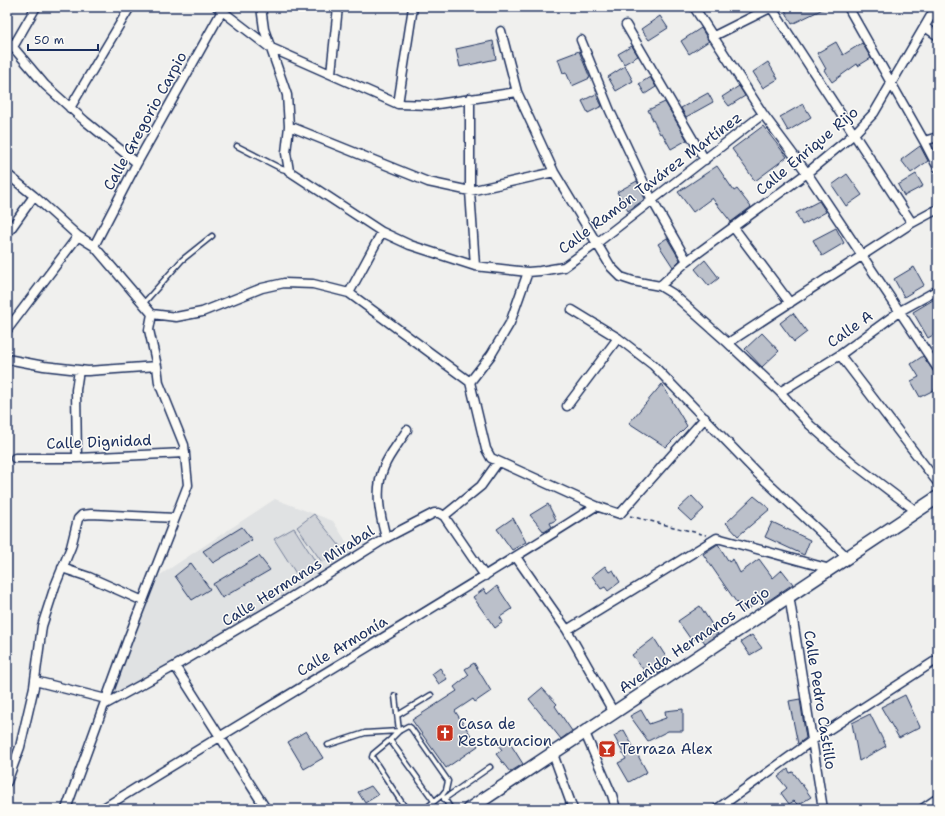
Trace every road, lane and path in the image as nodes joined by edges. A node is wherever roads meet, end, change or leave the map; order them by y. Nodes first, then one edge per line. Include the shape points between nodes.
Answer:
1 (36, 7) edge
2 (130, 7) edge
3 (261, 7) edge
4 (338, 7) edge
5 (413, 7) edge
6 (694, 7) edge
7 (772, 7) edge
8 (848, 7) edge
9 (936, 7) edge
10 (219, 9) edge
11 (626, 25) dead end
12 (925, 27) junction
13 (501, 30) dead end
14 (938, 36) edge
15 (712, 37) junction
16 (7, 40) edge
17 (581, 40) dead end
18 (13, 47) junction
19 (269, 47) junction
20 (331, 73) junction
21 (892, 84) junction
22 (517, 92) junction
23 (470, 98) junction
24 (398, 104) junction
25 (70, 108) junction
26 (763, 114) junction
27 (289, 126) junction
28 (854, 134) junction
29 (938, 136) edge
30 (924, 141) junction
31 (237, 146) dead end
32 (705, 160) junction
33 (137, 163) junction
34 (938, 168) edge
35 (290, 171) junction
36 (554, 172) junction
37 (807, 173) junction
38 (7, 174) edge
39 (470, 192) junction
40 (34, 196) junction
41 (652, 200) junction
42 (938, 209) edge
43 (912, 223) junction
44 (734, 228) junction
45 (382, 232) junction
46 (7, 234) edge
47 (78, 236) junction
48 (212, 236) dead end
49 (597, 244) junction
50 (94, 246) junction
51 (862, 257) junction
52 (688, 261) junction
53 (475, 266) junction
54 (528, 272) junction
55 (660, 286) junction
56 (938, 290) edge
57 (349, 292) junction
58 (790, 303) junction
59 (143, 305) junction
60 (572, 310) dead end
61 (900, 311) junction
62 (152, 314) junction
63 (7, 330) edge
64 (618, 338) junction
65 (728, 343) junction
66 (840, 355) junction
67 (7, 359) edge
68 (157, 366) junction
69 (938, 369) edge
70 (79, 370) junction
71 (470, 382) junction
72 (780, 392) junction
73 (567, 406) dead end
74 (705, 418) junction
75 (407, 430) dead end
76 (185, 453) junction
77 (15, 458) dead end
78 (77, 458) junction
79 (498, 462) junction
80 (938, 483) edge
81 (938, 497) edge
82 (596, 506) junction
83 (916, 511) junction
84 (620, 514) junction
85 (444, 516) junction
86 (175, 518) junction
87 (386, 538) junction
88 (717, 538) junction
89 (516, 557) junction
90 (847, 557) junction
91 (62, 568) junction
92 (830, 568) junction
93 (485, 576) junction
94 (789, 595) junction
95 (143, 601) junction
96 (567, 630) junction
97 (938, 658) edge
98 (175, 666) junction
99 (35, 681) junction
100 (431, 695) dead end
101 (395, 696) dead end
102 (105, 702) junction
103 (614, 713) junction
104 (398, 715) junction
105 (399, 731) junction
106 (585, 733) junction
107 (220, 736) junction
108 (390, 740) junction
109 (813, 740) junction
110 (328, 745) dead end
111 (553, 754) junction
112 (490, 767) dead end
113 (7, 782) edge
114 (442, 795) junction
115 (938, 798) edge
116 (444, 799) junction
117 (434, 801) junction
118 (476, 807) edge
119 (66, 809) edge
120 (102, 809) edge
121 (266, 809) edge
122 (406, 809) edge
123 (425, 809) edge
124 (451, 809) edge
125 (574, 809) edge
126 (616, 809) edge
127 (717, 809) edge
128 (823, 809) edge
129 (922, 809) edge

1 - 18 street
2 - 25 street
3 - 19 street
4 - 20 street
5 - 24 street
6 - 15 street
7 - 15 street
7 - 28 street
8 - 21 street
9 - 12 street, Calle Enrique Rijo
10 - 19 street
10 - 33 street, Calle Gregorio Carpio
11 - 32 street
12 - 14 street
12 - 21 street, Calle Enrique Rijo
13 - 22 street
15 - 26 street
16 - 18 street
17 - 41 street via 610,111
18 - 25 street via 45,85
19 - 20 street
19 - 27 street via 277,62 287,95
20 - 24 street
21 - 28 street, Calle Enrique Rijo via 874,113
21 - 30 street
22 - 23 street
22 - 36 street
23 - 24 street via 431,105
23 - 39 street
25 - 33 street
26 - 32 street, Calle Ramón Tavárez Martínez
26 - 37 street
27 - 35 street via 286,153
27 - 39 street via 428,182
28 - 37 street, Calle Enrique Rijo
28 - 43 street
29 - 30 street
30 - 34 street
31 - 35 lane
32 - 41 street, Calle Ramón Tavárez Martínez
33 - 50 street, Calle Gregorio Carpio
35 - 45 street, Calle Ramón Tavárez Martínez
36 - 39 street
36 - 49 street
37 - 44 street, Calle Enrique Rijo
37 - 51 street
38 - 40 street
39 - 53 street
40 - 46 street
40 - 47 street
41 - 49 street, Calle Ramón Tavárez Martínez
41 - 52 street
42 - 43 street
43 - 51 street
44 - 52 street, Calle Enrique Rijo
44 - 58 street
45 - 53 street, Calle Ramón Tavárez Martínez via 410,245
45 - 57 street
47 - 50 street
47 - 63 street
48 - 59 lane via 182,260
49 - 54 street, Calle Ramón Tavárez Martínez via 564,267
49 - 55 street via 611,267 621,276
50 - 59 street
51 - 58 street
51 - 61 street
52 - 55 street, Calle Enrique Rijo
53 - 54 street, Calle Ramón Tavárez Martínez
54 - 71 street via 510,323 491,355
55 - 65 street via 674,294
56 - 61 street, Calle A
57 - 62 street via 312,284 284,284 262,288 202,312 176,317
57 - 71 street
58 - 65 street
59 - 62 street
60 - 64 street
61 - 66 street, Calle A
61 - 69 street
62 - 68 street via 149,330
64 - 73 street
64 - 74 street via 653,365
65 - 72 street
66 - 72 street, Calle A
66 - 80 street
67 - 70 street
68 - 70 street
68 - 76 street via 159,383
70 - 78 street via 76,390
71 - 79 street via 486,449 491,458
72 - 83 street via 810,425 853,463
74 - 84 street
74 - 90 street via 757,473
75 - 87 street via 384,466 381,477 378,504
76 - 78 street, Calle Dignidad
76 - 86 street via 188,485
77 - 78 street, Calle Dignidad
79 - 82 street
79 - 85 street via 481,486
81 - 83 main road, Avenida Hermanos Trejo
82 - 84 street
82 - 89 street, Calle Armonía
83 - 90 main road, Avenida Hermanos Trejo
84 - 88 path
85 - 87 street, Calle Hermanas Mirabal via 434,513
85 - 93 street
86 - 91 street via 82,515 78,519 71,547
86 - 95 street
87 - 98 street, Calle Hermanas Mirabal
88 - 92 street
88 - 96 street
89 - 93 street, Calle Armonía
89 - 96 street
90 - 92 main road, Avenida Hermanos Trejo
91 - 95 street via 90,576
91 - 99 street via 42,626
92 - 94 main road, Avenida Hermanos Trejo
93 - 107 street, Calle Armonía
94 - 103 main road, Avenida Hermanos Trejo
94 - 109 street, Calle Pedro Castillo
95 - 102 street
96 - 103 street
97 - 109 street
98 - 102 street, Calle Hermanas Mirabal
98 - 107 street
99 - 102 street
99 - 113 street via 20,747
100 - 104 lane
101 - 104 lane
102 - 119 street
103 - 106 main road, Avenida Hermanos Trejo
104 - 105 lane
105 - 108 lane
105 - 110 lane via 365,733
105 - 114 lane via 407,726 411,728 443,772 448,785
106 - 111 main road, Avenida Hermanos Trejo
106 - 126 street
107 - 120 street, Calle Armonía
107 - 121 street
108 - 117 lane
108 - 122 lane via 374,752 372,757
109 - 127 street
109 - 128 street, Calle Pedro Castillo
111 - 118 main road, Avenida Hermanos Trejo
111 - 125 street
112 - 116 lane
114 - 116 lane
114 - 117 lane
115 - 129 street
116 - 124 lane
117 - 123 lane

